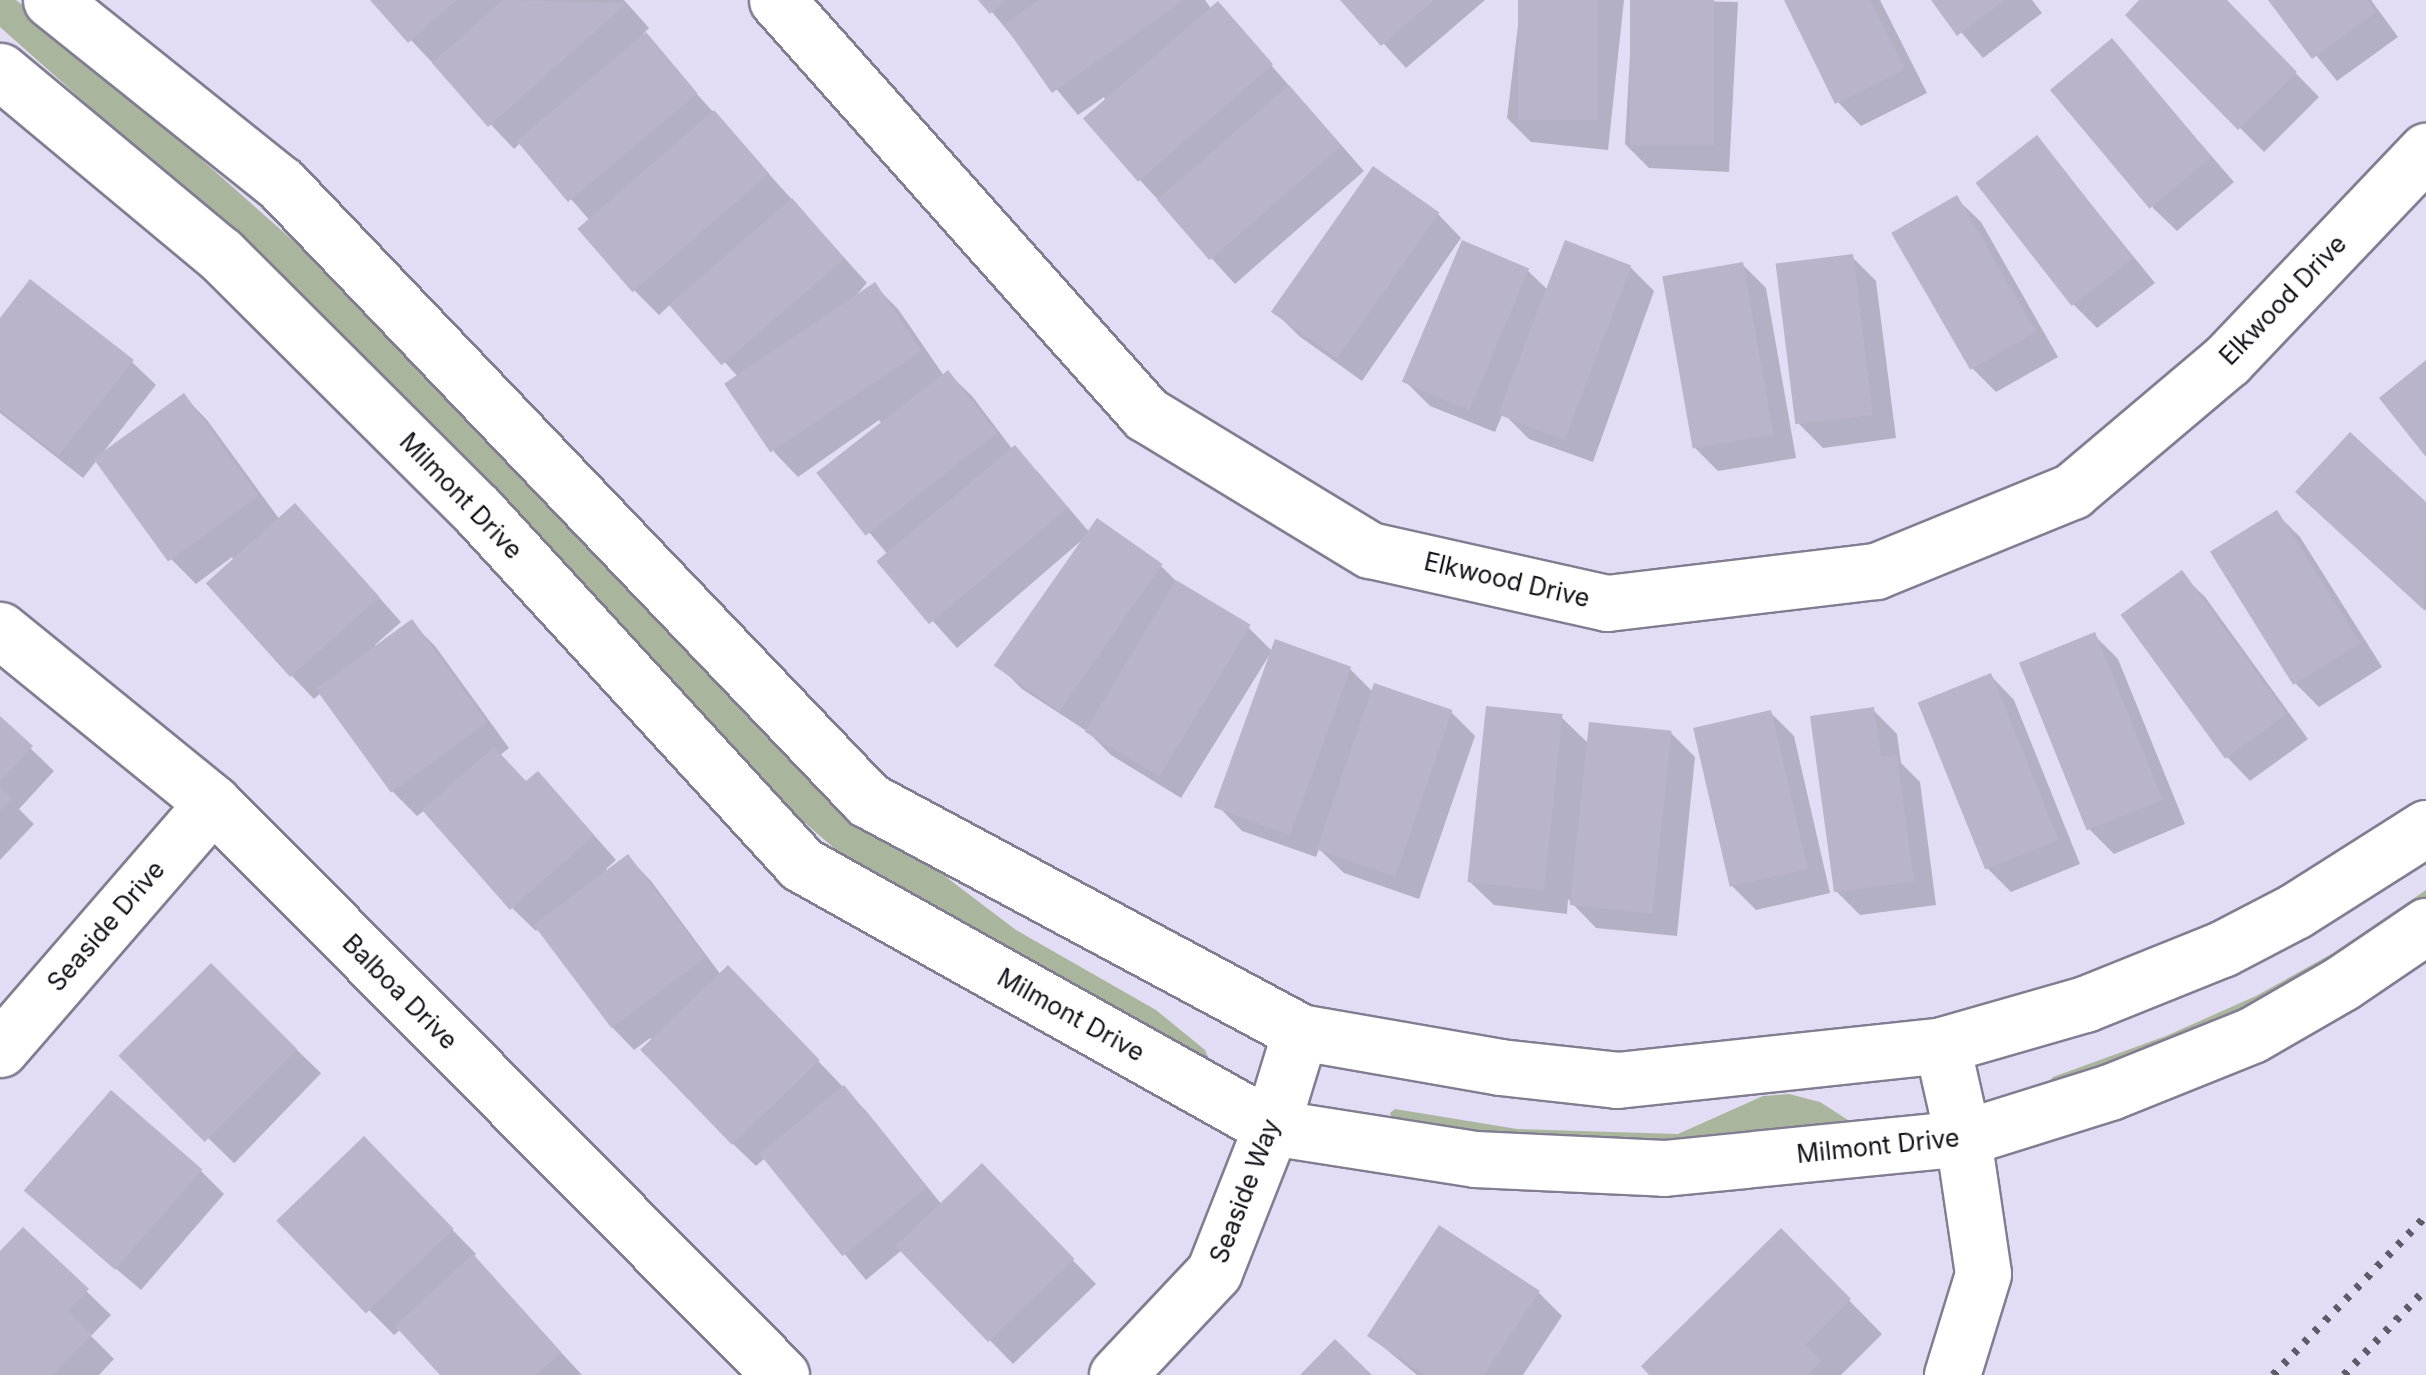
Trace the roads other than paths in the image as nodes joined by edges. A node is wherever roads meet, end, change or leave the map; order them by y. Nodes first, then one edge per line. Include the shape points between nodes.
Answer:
1 (51, 0) edge
2 (777, 0) edge
3 (0, 71) edge
4 (2426, 151) edge
5 (0, 630) edge
6 (213, 803) junction
7 (2426, 828) edge
8 (2426, 926) edge
9 (1300, 1032) junction
10 (1942, 1045) junction
11 (0, 1049) edge
12 (1271, 1126) junction
13 (1963, 1138) junction
14 (781, 1375) edge
15 (1118, 1375) edge
16 (1952, 1375) edge

1 - 9 street via 281,184 868,800
2 - 4 street, Elkwood Drive via 1146,414 1370,550 1607,603 1876,571 2072,490 2228,360
3 - 12 street, Milmont Drive via 220,254 478,510 801,864
5 - 6 street, Balboa Drive
6 - 11 street, Seaside Drive
6 - 14 street, Balboa Drive
7 - 10 street via 2222,949 2085,1004
8 - 13 street, Milmont Drive via 2252,1035 2110,1092
9 - 10 street via 1617,1080
9 - 12 street, Seaside Way
10 - 13 street
12 - 13 street, Milmont Drive via 1474,1158 1664,1168
12 - 15 street, Seaside Way via 1214,1272
13 - 16 street via 1983,1274

